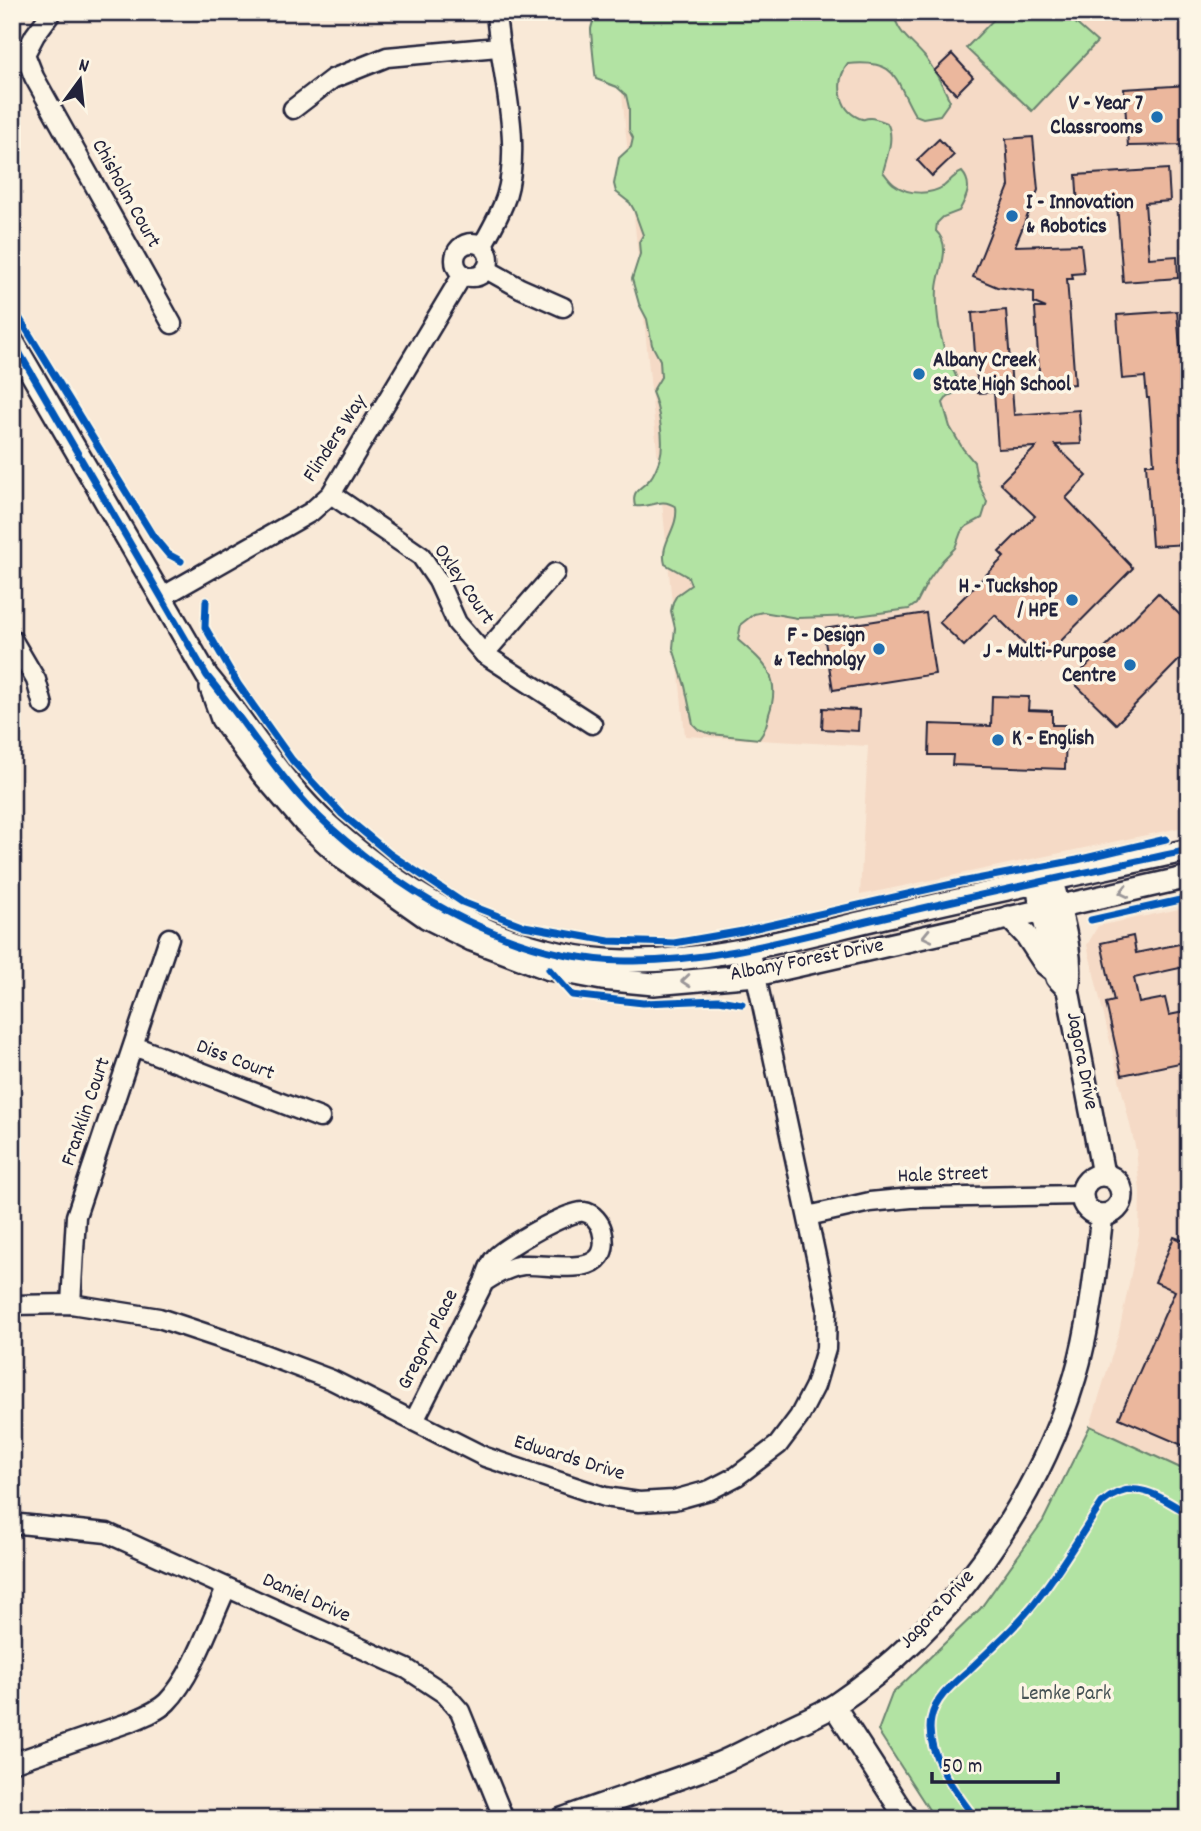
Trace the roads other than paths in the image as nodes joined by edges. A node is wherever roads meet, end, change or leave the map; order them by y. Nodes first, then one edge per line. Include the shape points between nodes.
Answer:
1 (52, 12) edge
2 (496, 12) edge
3 (498, 47) junction
4 (293, 108) dead end
5 (482, 246) junction
6 (486, 269) junction
7 (463, 274) junction
8 (563, 307) dead end
9 (172, 324) dead end
10 (12, 340) edge
11 (331, 494) junction
12 (555, 573) dead end
13 (160, 598) junction
14 (12, 639) edge
15 (484, 654) junction
16 (207, 676) junction
17 (43, 705) dead end
18 (592, 724) dead end
19 (1189, 850) edge
20 (1189, 877) edge
21 (1044, 882) junction
22 (1050, 908) junction
23 (1010, 917) junction
24 (169, 938) dead end
25 (750, 948) junction
26 (756, 975) junction
27 (1062, 981) junction
28 (134, 1046) junction
29 (320, 1118) dead end
30 (1102, 1174) junction
31 (1082, 1195) junction
32 (1102, 1215) junction
33 (808, 1216) junction
34 (484, 1282) junction
35 (71, 1304) junction
36 (12, 1305) edge
37 (415, 1419) junction
38 (12, 1527) edge
39 (226, 1589) junction
40 (834, 1706) junction
41 (12, 1763) edge
42 (504, 1819) edge
43 (562, 1819) edge
44 (907, 1819) edge

1 - 9 street, Chisholm Court via 25,54
2 - 3 street
3 - 4 street via 387,57 331,79
3 - 5 street via 513,162 499,216
5 - 6 street via 488,255
5 - 7 street via 469,243 459,249 455,261
6 - 7 street via 477,276
6 - 8 street
7 - 11 street, Flinders Way
10 - 13 street, Albany Forest Drive
11 - 13 street, Flinders Way via 311,512
11 - 15 street, Oxley Court via 421,556 457,623
12 - 15 street
13 - 16 street, Albany Forest Drive
14 - 17 street via 36,680
15 - 18 street, Oxley Court
16 - 25 street, Albany Forest Drive via 277,769 327,825 391,877 457,916 513,940 611,960 677,959
26 -> 16 street, Albany Forest Drive via 654,984 601,979 539,965 426,917 345,860 304,822 222,719
19 - 21 street, Albany Forest Drive
20 -> 22 street, Albany Forest Drive
21 - 22 street, Jagora Drive
21 - 25 street, Albany Forest Drive
22 - 23 street, Albany Forest Drive
22 - 27 street, Jagora Drive via 1070,977
23 -> 26 street, Albany Forest Drive
23 - 27 street
24 - 28 street, Franklin Court
25 - 26 street, Edwards Drive
26 - 33 street, Edwards Drive
27 - 30 street, Jagora Drive
28 - 29 street, Diss Court
28 - 35 street, Franklin Court via 76,1216
30 - 31 street via 1087,1180
30 - 32 street via 1119,1182 1123,1197 1115,1211
31 - 32 street via 1090,1211
31 - 33 street, Hale Street via 911,1198
32 - 40 street, Jagora Drive via 1096,1276 1076,1376 1051,1446 1033,1480 988,1555 944,1610 885,1667
33 - 37 street, Edwards Drive via 827,1308 825,1349 815,1386 778,1445 710,1490 674,1500 639,1502 605,1497 485,1457
34 - 34 street, Gregory Place via 522,1265 592,1264 601,1256 602,1229 596,1218 584,1212 571,1214 505,1248 492,1261
34 - 37 street, Gregory Place
35 - 36 street, Edwards Drive
35 - 37 street, Edwards Drive via 159,1318 237,1343
38 - 39 street, Daniel Drive via 107,1533
39 - 41 street via 181,1686 166,1703 134,1721
39 - 42 street, Daniel Drive via 407,1669 444,1693 460,1711
40 - 43 street, Jagora Drive via 714,1765
40 - 44 street

